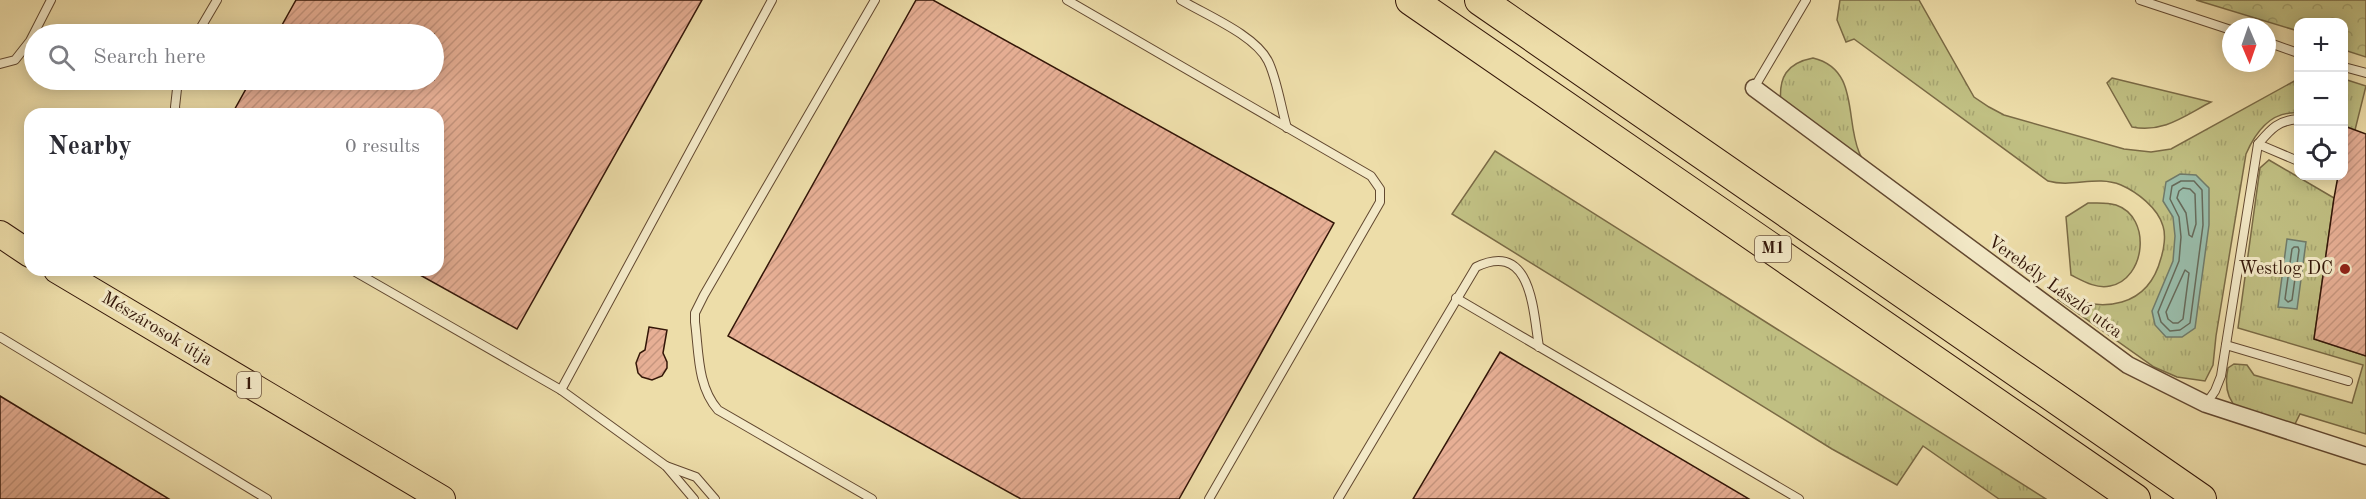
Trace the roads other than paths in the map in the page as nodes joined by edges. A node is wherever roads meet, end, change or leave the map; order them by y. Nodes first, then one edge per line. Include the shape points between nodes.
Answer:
1 (51, 0) edge
2 (217, 0) edge
3 (772, 0) edge
4 (875, 0) edge
5 (1067, 0) edge
6 (1181, 0) edge
7 (1411, 0) edge
8 (1480, 0) edge
9 (1806, 0) edge
10 (2140, 0) edge
11 (39, 24) edge
12 (203, 24) edge
13 (2222, 27) edge
14 (2276, 45) edge
15 (24, 49) edge
16 (2294, 52) edge
17 (0, 63) edge
18 (2348, 68) edge
19 (2366, 73) edge
20 (1754, 88) joint
21 (177, 90) edge
22 (175, 108) edge
23 (2294, 120) edge
24 (1287, 128) junction
25 (2258, 144) junction
26 (2294, 159) edge
27 (0, 234) edge
28 (24, 250) edge
29 (67, 276) edge
30 (362, 276) edge
31 (1456, 298) junction
32 (0, 337) edge
33 (2226, 345) junction
34 (1539, 347) junction
35 (2348, 381) dead end
36 (561, 390) junction
37 (2206, 404) junction
38 (2366, 456) edge
39 (666, 466) junction
40 (2156, 468) junction
41 (267, 499) edge
42 (442, 499) edge
43 (694, 499) edge
44 (716, 499) edge
45 (872, 499) edge
46 (1209, 499) edge
47 (1338, 499) edge
48 (1799, 499) edge
49 (2135, 499) edge
50 (2201, 499) edge
51 (2224, 499) edge

1 - 11 lane
2 - 12 lane
3 - 36 lane
4 - 45 lane via 695,313 704,387 718,410
5 - 24 lane
6 - 24 lane via 1249,39 1260,50 1268,61
7 - 49 highway, M1
8 - 40 highway, M1
9 - 20 lane
10 - 13 lane
14 - 16 lane
15 - 17 lane via 15,60
18 - 19 lane
20 - 37 street, Verebély László utca via 2128,365
21 - 22 lane
23 - 25 lane via 2283,121
24 - 46 lane via 1371,176 1380,189 1380,202
25 - 26 lane
25 - 33 lane
27 - 28 main road
29 - 42 main road, Mészárosok útja / 1
30 - 36 lane
31 - 34 lane
31 - 34 lane via 1476,267 1489,261 1515,267 1525,277
31 - 47 lane
32 - 41 lane
33 - 35 lane
33 - 37 lane via 2221,376
34 - 48 lane
36 - 39 lane
37 - 38 street, Verebély László utca
39 - 43 lane
39 - 44 lane via 696,477
40 - 50 highway, M1
40 - 51 highway

